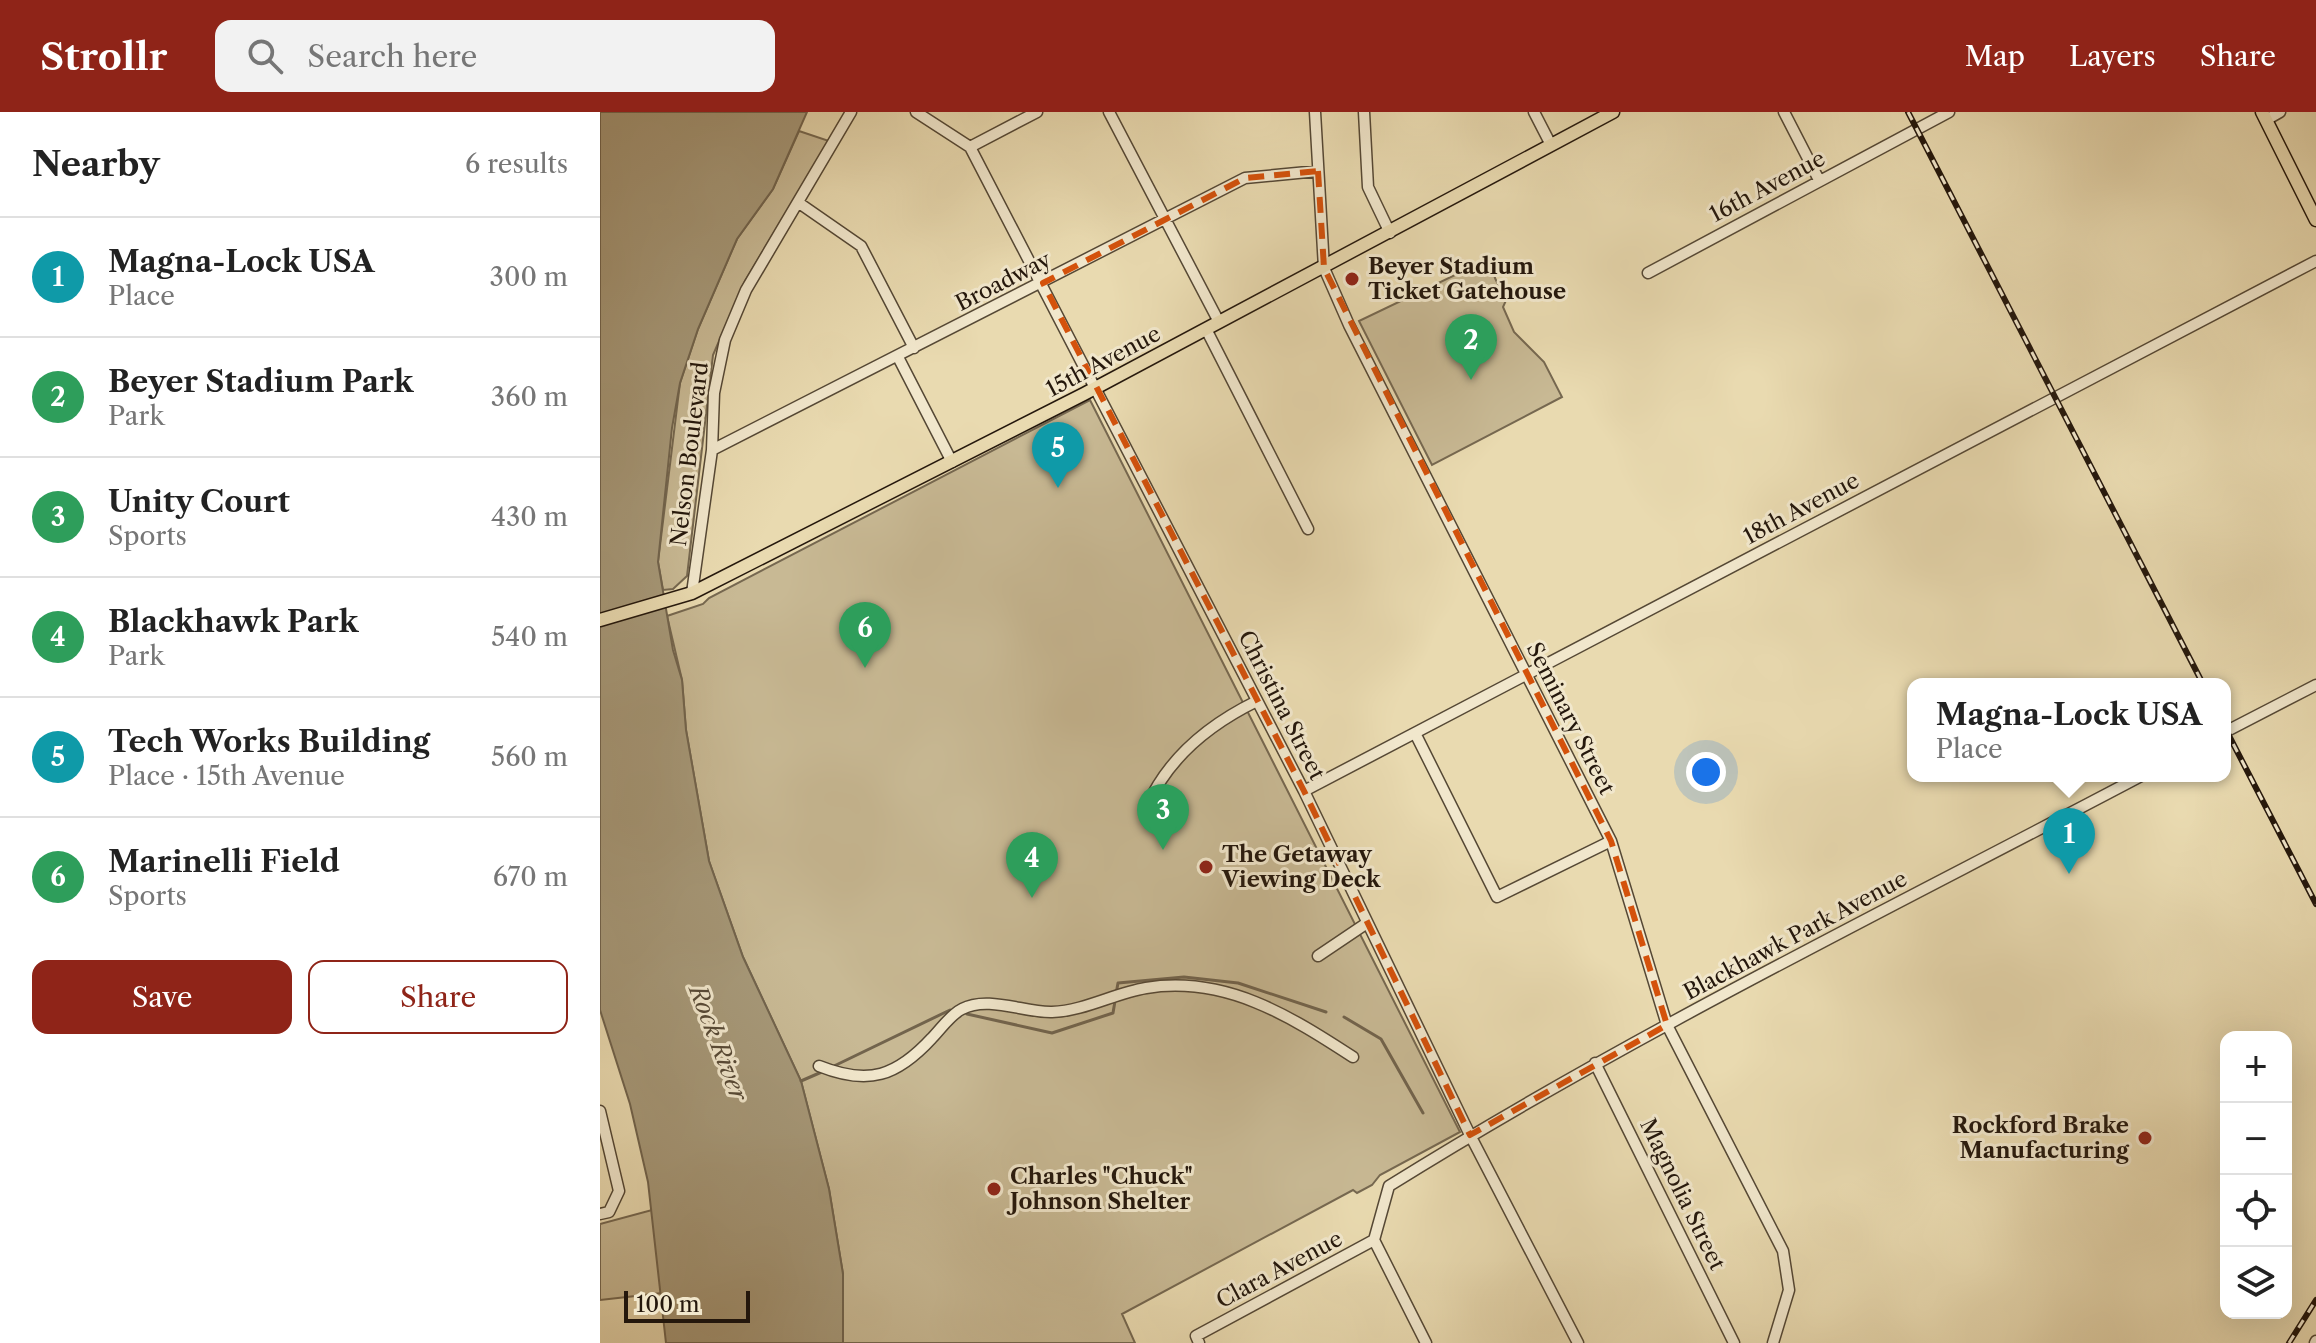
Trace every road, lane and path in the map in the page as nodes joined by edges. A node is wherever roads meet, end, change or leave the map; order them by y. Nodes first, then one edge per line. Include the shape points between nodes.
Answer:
1 (851, 112) edge
2 (916, 112) edge
3 (1037, 112) edge
4 (1109, 112) edge
5 (1315, 112) edge
6 (1364, 112) edge
7 (1534, 112) edge
8 (1613, 112) edge
9 (1784, 112) edge
10 (1949, 112) edge
11 (2280, 112) edge
12 (1595, 116) edge
13 (2264, 116) edge
14 (1551, 145) junction
15 (970, 147) junction
16 (1318, 171) junction
17 (1819, 180) junction
18 (799, 203) junction
19 (1165, 219) junction
20 (2316, 220) edge
21 (1390, 233) junction
22 (2316, 261) edge
23 (1324, 268) junction
24 (1648, 273) dead end
25 (1043, 283) junction
26 (1219, 322) junction
27 (1206, 329) junction
28 (914, 348) junction
29 (898, 357) junction
30 (1095, 388) junction
31 (712, 450) junction
32 (952, 462) junction
33 (1308, 529) dead end
34 (692, 593) junction
35 (600, 620) edge
36 (1526, 675) junction
37 (2316, 685) edge
38 (1257, 701) junction
39 (2231, 729) edge
40 (1415, 733) junction
41 (2130, 782) edge
42 (1304, 791) junction
43 (1147, 806) dead end
44 (1611, 841) junction
45 (1367, 923) junction
46 (1318, 956) dead end
47 (1667, 1025) junction
48 (1353, 1057) dead end
49 (1595, 1063) junction
50 (819, 1066) dead end
51 (600, 1111) edge
52 (1470, 1135) junction
53 (605, 1213) edge
54 (1374, 1240) junction
55 (1198, 1340) edge
56 (1426, 1343) edge
57 (1578, 1343) edge
58 (1734, 1343) edge
59 (1773, 1343) edge

1 - 18 street, Nelson Boulevard
2 - 15 street, Christina Street
3 - 15 street
4 - 19 street
5 - 16 street, Seminary Street
6 - 21 street via 1368,187
7 - 14 street
8 - 12 main road, 15th Avenue
9 - 17 street
10 - 17 street, 16th Avenue
11 - 13 street
12 - 14 main road, 15th Avenue
13 - 20 main road
14 - 21 main road, 15th Avenue
15 - 25 street, Christina Street
16 - 19 street, Broadway via 1245,178
16 - 23 street, Seminary Street
17 - 24 street, 16th Avenue
18 - 28 street via 861,246
18 - 31 street, Nelson Boulevard via 746,290 725,340 714,393
19 - 25 street, Broadway
19 - 26 street
21 - 23 main road, 15th Avenue
22 - 36 street, 18th Avenue
23 - 26 main road, 15th Avenue
23 - 36 street, Seminary Street
25 - 28 street, Broadway
25 - 30 street, Christina Street
26 - 27 main road, 15th Avenue
27 - 30 main road, 15th Avenue
27 - 33 street
28 - 29 street, Broadway
29 - 31 street, Broadway
29 - 32 street
30 - 32 main road, 15th Avenue
30 - 38 street, Christina Street
31 - 34 street, Nelson Boulevard
32 - 34 main road, 15th Avenue
34 - 35 main road, 15th Avenue
36 - 40 street, 18th Avenue
36 - 44 street, Seminary Street
37 - 39 street
38 - 42 street, Christina Street
38 - 43 street via 1210,726 1157,783
40 - 42 street, 18th Avenue
40 - 44 street via 1497,897
41 - 47 street, Blackhawk Park Avenue
42 - 45 street, Christina Street
44 - 47 street, Seminary Street
45 - 46 street
45 - 52 street, Christina Street
47 - 49 street, Blackhawk Park Avenue
47 - 59 street, Seminary Street via 1783,1251 1789,1290
48 - 50 street via 1269,1005 1230,992 1184,987 1146,988 1053,1012 985,1004 963,1008 894,1072 864,1076
49 - 52 street, Blackhawk Park Avenue
49 - 58 street, Magnolia Street
51 - 53 street via 619,1191
52 - 54 street, Clara Avenue via 1389,1186
52 - 57 street, Christina Street
54 - 55 street, Clara Avenue
54 - 56 street

